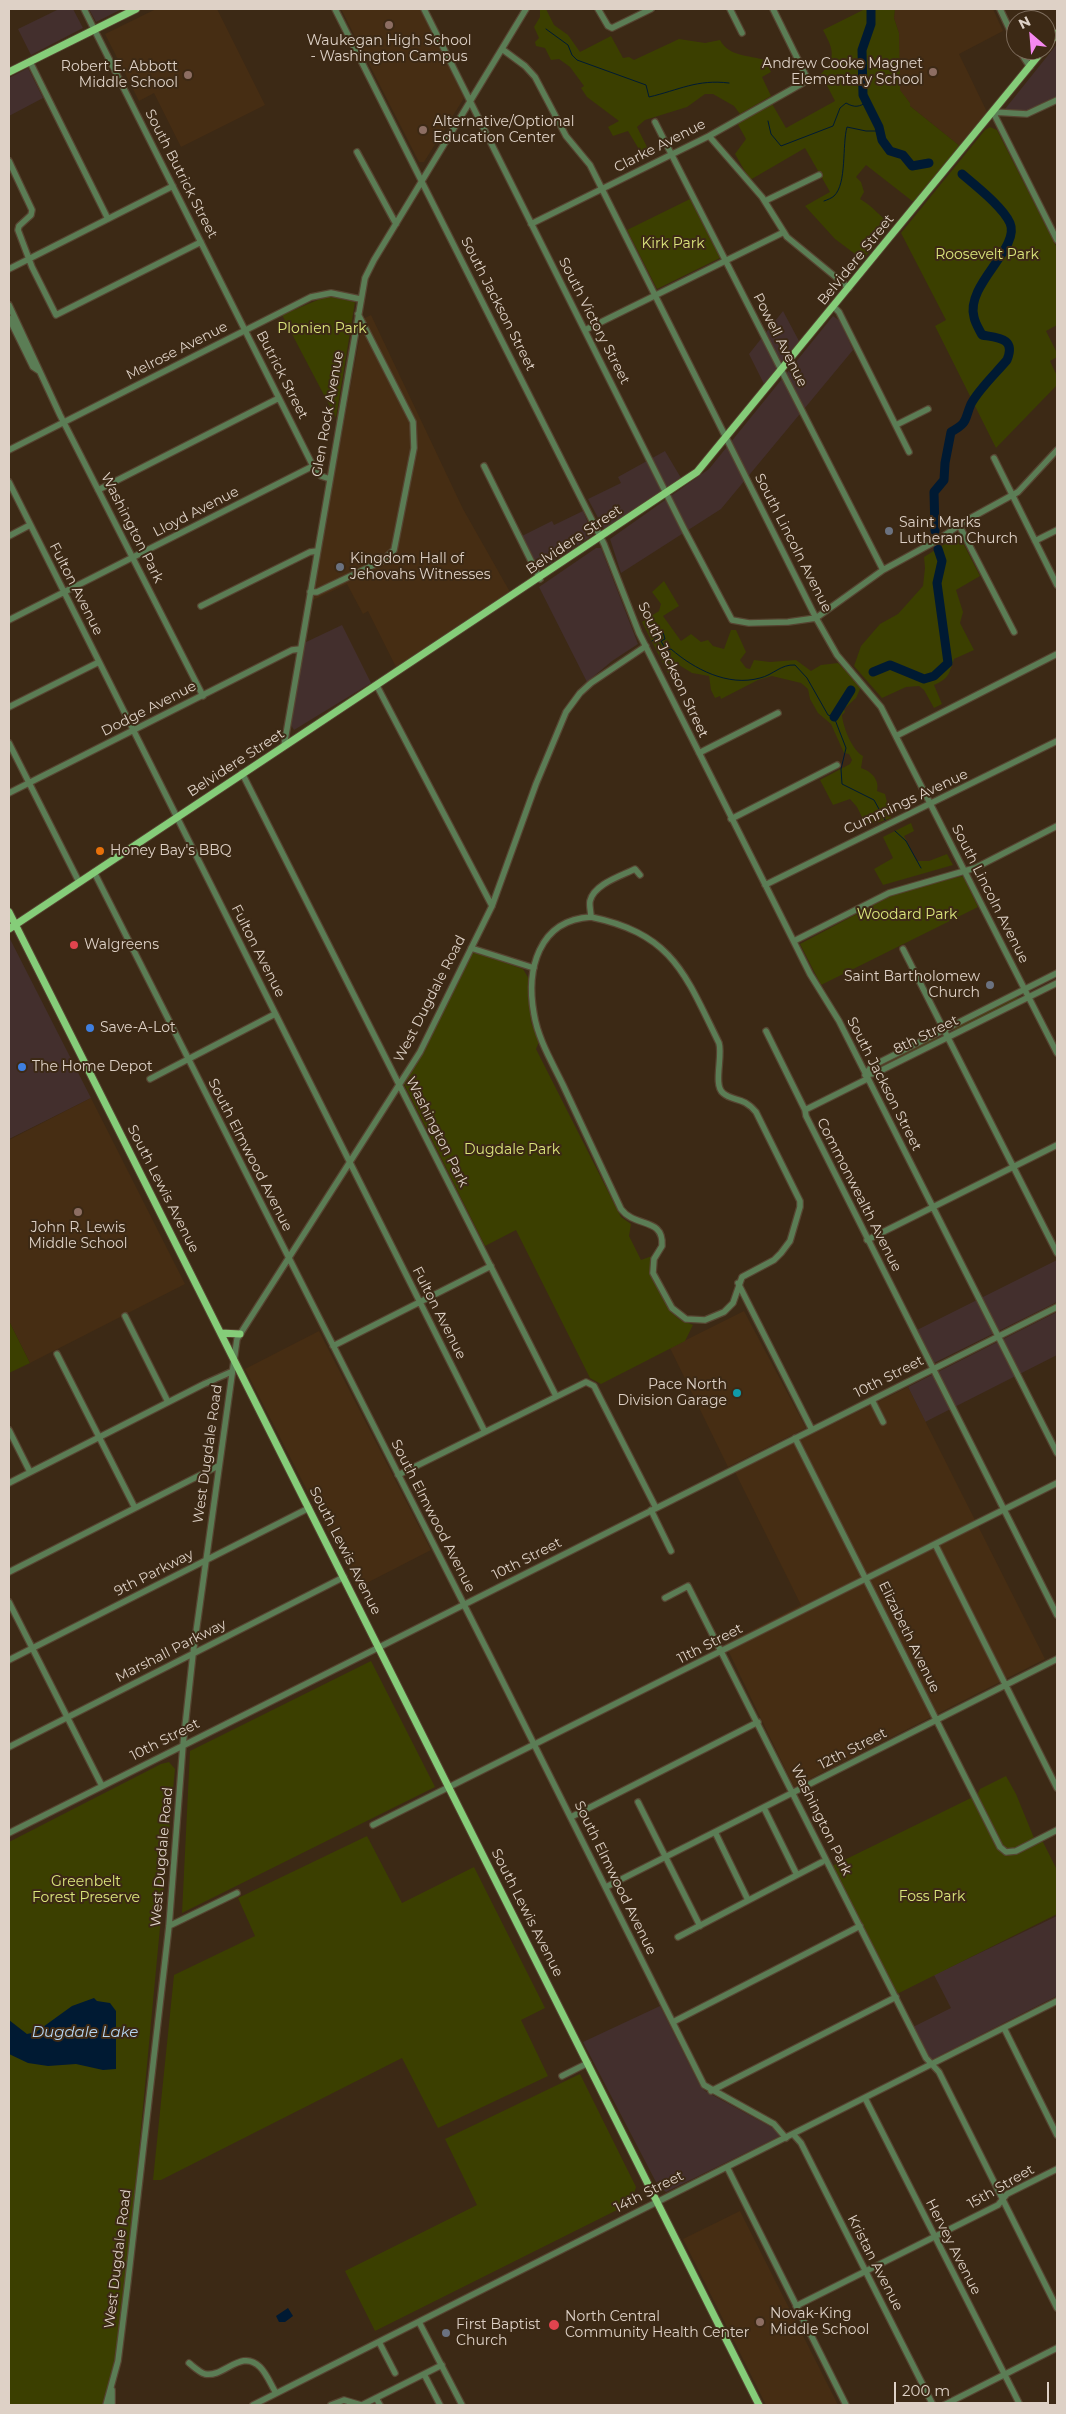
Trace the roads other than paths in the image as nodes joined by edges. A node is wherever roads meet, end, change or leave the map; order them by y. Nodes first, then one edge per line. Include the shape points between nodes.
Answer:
1 (84, 9) edge
2 (136, 9) edge
3 (336, 9) edge
4 (424, 9) edge
5 (526, 9) edge
6 (598, 9) edge
7 (651, 9) edge
8 (730, 9) edge
9 (773, 9) edge
10 (1000, 9) edge
11 (1006, 22) edge
12 (95, 29) junction
13 (742, 33) dead end
14 (502, 49) junction
15 (1025, 60) edge
16 (1035, 60) edge
17 (30, 62) junction
18 (1030, 67) junction
19 (9, 72) edge
20 (1057, 100) edge
21 (470, 102) junction
22 (993, 112) junction
23 (655, 122) dead end
24 (709, 136) junction
25 (357, 152) dead end
26 (672, 154) junction
27 (9, 162) edge
28 (819, 175) dead end
29 (422, 182) junction
30 (173, 186) junction
31 (602, 189) junction
32 (765, 201) junction
33 (108, 219) junction
34 (396, 224) junction
35 (531, 224) junction
36 (784, 232) junction
37 (1057, 240) edge
38 (201, 242) junction
39 (30, 258) junction
40 (726, 261) junction
41 (9, 269) edge
42 (849, 288) junction
43 (656, 295) junction
44 (360, 299) junction
45 (9, 304) edge
46 (834, 307) junction
47 (358, 314) junction
48 (9, 318) edge
49 (245, 330) junction
50 (585, 330) junction
51 (39, 371) junction
52 (781, 372) junction
53 (279, 398) junction
54 (928, 409) dead end
55 (64, 422) junction
56 (896, 426) junction
57 (726, 439) junction
58 (9, 450) edge
59 (1057, 450) edge
60 (909, 452) dead end
61 (994, 458) dead end
62 (313, 466) junction
63 (484, 466) dead end
64 (330, 479) junction
65 (9, 482) edge
66 (98, 490) junction
67 (667, 493) junction
68 (1013, 496) junction
69 (30, 525) junction
70 (959, 526) junction
71 (1057, 530) edge
72 (9, 536) edge
73 (601, 538) junction
74 (1035, 542) junction
75 (317, 551) junction
76 (132, 557) junction
77 (883, 570) junction
78 (540, 578) junction
79 (1057, 585) edge
80 (64, 592) junction
81 (310, 592) junction
82 (201, 606) dead end
83 (816, 618) junction
84 (9, 620) edge
85 (1014, 632) dead end
86 (646, 646) junction
87 (300, 649) junction
88 (1057, 654) edge
89 (99, 662) junction
90 (377, 686) junction
91 (203, 696) junction
92 (9, 707) edge
93 (778, 713) dead end
94 (133, 730) junction
95 (896, 736) junction
96 (1057, 741) edge
97 (9, 743) edge
98 (284, 746) junction
99 (699, 753) junction
100 (838, 764) dead end
101 (242, 773) junction
102 (29, 783) junction
103 (9, 793) edge
104 (930, 805) junction
105 (176, 816) junction
106 (731, 819) junction
107 (1057, 826) edge
108 (964, 871) junction
109 (94, 872) junction
110 (640, 876) dead end
111 (79, 882) junction
112 (765, 885) junction
113 (492, 906) junction
114 (9, 912) edge
115 (591, 917) junction
116 (12, 927) edge
117 (794, 941) junction
118 (471, 948) junction
119 (903, 949) dead end
120 (534, 968) junction
121 (1057, 973) edge
122 (1057, 983) edge
123 (1025, 989) junction
124 (1029, 997) junction
125 (275, 1014) junction
126 (766, 1030) dead end
127 (944, 1030) junction
128 (948, 1038) junction
129 (1057, 1053) edge
130 (188, 1059) junction
131 (866, 1077) junction
132 (150, 1079) dead end
133 (399, 1084) junction
134 (805, 1110) junction
135 (1057, 1145) edge
136 (350, 1162) junction
137 (1013, 1167) junction
138 (933, 1207) junction
139 (867, 1240) junction
140 (1057, 1253) edge
141 (288, 1258) junction
142 (491, 1266) junction
143 (738, 1283) junction
144 (420, 1302) junction
145 (1057, 1307) edge
146 (125, 1316) dead end
147 (221, 1333) junction
148 (240, 1334) junction
149 (998, 1336) junction
150 (333, 1346) junction
151 (57, 1354) dead end
152 (233, 1357) junction
153 (933, 1369) junction
154 (231, 1372) junction
155 (556, 1396) junction
156 (872, 1400) junction
157 (168, 1402) junction
158 (883, 1422) dead end
159 (9, 1430) edge
160 (812, 1430) junction
161 (485, 1432) junction
162 (99, 1437) junction
163 (795, 1438) junction
164 (1057, 1453) edge
165 (218, 1466) junction
166 (30, 1472) junction
167 (398, 1475) junction
168 (9, 1482) edge
169 (1057, 1483) edge
170 (135, 1508) junction
171 (310, 1508) junction
172 (654, 1509) junction
173 (1004, 1509) junction
174 (935, 1544) junction
175 (672, 1551) dead end
176 (206, 1560) junction
177 (9, 1572) edge
178 (344, 1577) junction
179 (867, 1579) junction
180 (665, 1598) dead end
181 (9, 1602) edge
182 (464, 1604) junction
183 (1057, 1615) edge
184 (380, 1647) junction
185 (32, 1648) junction
186 (722, 1652) junction
187 (193, 1654) junction
188 (1057, 1659) edge
189 (9, 1660) edge
190 (1006, 1685) junction
191 (67, 1718) junction
192 (937, 1721) junction
193 (758, 1722) junction
194 (183, 1745) junction
195 (535, 1745) junction
196 (9, 1747) edge
197 (102, 1786) junction
198 (450, 1788) junction
199 (1057, 1788) edge
200 (793, 1793) junction
201 (638, 1802) dead end
202 (764, 1808) junction
203 (570, 1816) junction
204 (373, 1826) dead end
205 (1057, 1830) edge
206 (715, 1832) junction
207 (9, 1833) edge
208 (666, 1857) junction
209 (822, 1862) dead end
210 (797, 1874) junction
211 (606, 1887) junction
212 (237, 1893) dead end
213 (748, 1900) junction
214 (169, 1926) junction
215 (700, 1926) junction
216 (860, 1926) junction
217 (678, 1937) dead end
218 (896, 1997) junction
219 (1057, 2001) edge
220 (673, 2022) junction
221 (1004, 2028) junction
222 (588, 2063) junction
223 (932, 2064) junction
224 (562, 2076) dead end
225 (711, 2091) junction
226 (865, 2098) junction
227 (793, 2134) junction
228 (1057, 2134) edge
229 (786, 2138) junction
230 (727, 2167) junction
231 (1057, 2169) edge
232 (1003, 2200) junction
233 (658, 2202) junction
234 (933, 2237) junction
235 (864, 2271) junction
236 (796, 2306) junction
237 (1057, 2308) edge
238 (418, 2322) junction
239 (379, 2342) junction
240 (1057, 2348) edge
241 (189, 2363) dead end
242 (442, 2365) junction
243 (395, 2373) dead end
244 (424, 2374) junction
245 (1004, 2375) junction
246 (113, 2383) junction
247 (276, 2393) junction
248 (376, 2398) junction
249 (106, 2405) edge
250 (112, 2405) edge
251 (253, 2405) edge
252 (331, 2405) edge
253 (361, 2405) edge
254 (380, 2405) edge
255 (440, 2405) edge
256 (462, 2405) edge
257 (759, 2405) edge
258 (846, 2405) edge
259 (933, 2405) edge
260 (944, 2405) edge
261 (1020, 2405) edge

1 - 12 street, South Butrick Street
2 - 12 main road
3 - 29 street, South Jackson Street
4 - 21 street, South Victory Street
5 - 14 street, Glen Rock Avenue
6 - 7 street via 612,28
8 - 13 street
9 - 24 street, Clarke Avenue via 807,79
10 - 11 street
12 - 17 main road
12 - 30 street, South Butrick Street
14 - 21 street, Glen Rock Avenue
14 - 31 street, South Lincoln Avenue via 535,77 566,136 582,154
15 - 18 street
16 - 18 main road, Belvidere Street
17 - 19 main road
17 - 33 street
18 - 22 main road, Belvidere Street
20 - 22 street via 1027,114
21 - 29 street, Glen Rock Avenue
21 - 35 street, South Victory Street
22 - 37 street via 1053,224
22 - 42 main road, Belvidere Street
23 - 26 street, Powell Avenue
24 - 26 street, Clarke Avenue
24 - 32 street
25 - 34 street
26 - 31 street, Clarke Avenue
26 - 40 street, Powell Avenue
27 - 39 street via 32,210 18,230
28 - 32 street
29 - 34 street, Glen Rock Avenue
29 - 73 street, South Jackson Street
30 - 33 street
30 - 38 street, South Butrick Street
31 - 35 street, Clarke Avenue
31 - 43 street, South Lincoln Avenue
32 - 36 street
33 - 39 street
34 - 44 street, Glen Rock Avenue via 366,276
35 - 50 street, South Victory Street
36 - 40 street
36 - 42 street
38 - 39 street via 56,315
38 - 49 street, South Butrick Street
39 - 41 street
40 - 43 street
40 - 52 street, Powell Avenue
42 - 46 main road, Belvidere Street
43 - 50 street
43 - 57 street, South Lincoln Avenue
44 - 47 street, Glen Rock Avenue
44 - 49 street, Melrose Avenue via 319,294
45 - 51 street, Washington Park
46 - 52 main road, Belvidere Street
46 - 56 street
47 - 64 street, Glen Rock Avenue
47 - 81 street via 413,422 414,448 394,550 382,562 317,592
48 - 51 street, Washington Park via 33,367
49 - 53 street, Butrick Street
49 - 55 street, Melrose Avenue
50 - 67 street, South Victory Street
51 - 55 street, Washington Park
52 - 57 main road, Belvidere Street
52 - 77 street, Powell Avenue
53 - 62 street, Butrick Street
53 - 66 street
54 - 56 street
55 - 58 street, Melrose Avenue
55 - 66 street, Washington Park
56 - 60 street
57 - 67 main road, Belvidere Street via 703,467
57 - 83 street, South Lincoln Avenue
59 - 68 street
61 - 68 street
62 - 64 street, Butrick Street via 321,476
62 - 76 street, Lloyd Avenue
63 - 78 street
64 - 75 street, Glen Rock Avenue
65 - 69 street, Fulton Avenue
66 - 76 street, Washington Park
67 - 73 main road, Belvidere Street
67 - 83 street, South Victory Street via 729,618 759,623
68 - 70 street
68 - 74 street
69 - 72 street
69 - 80 street, Fulton Avenue
70 - 77 street
70 - 85 street
71 - 74 street
73 - 78 main road, Belvidere Street
73 - 86 street, South Jackson Street
74 - 79 street
75 - 81 street, Glen Rock Avenue
75 - 82 street
76 - 80 street, Lloyd Avenue
76 - 91 street, Washington Park
77 - 83 street
78 - 90 main road, Belvidere Street
80 - 84 street, Lloyd Avenue
80 - 89 street, Fulton Avenue
81 - 87 street, Glen Rock Avenue
83 - 95 street, South Lincoln Avenue via 837,655 877,700
86 - 99 street, South Jackson Street
86 - 113 street, West Dugdale Road via 591,683 566,712 543,765
87 - 91 street, Dodge Avenue via 292,650
87 - 98 street, Glen Rock Avenue
88 - 95 street
89 - 92 street
89 - 94 street, Fulton Avenue
90 - 98 main road, Belvidere Street
90 - 113 street
91 - 94 street, Dodge Avenue
93 - 99 street
94 - 102 street, Dodge Avenue
94 - 105 street, Fulton Avenue
95 - 104 street, South Lincoln Avenue
96 - 104 street, Cummings Avenue
97 - 102 street
98 - 101 main road, Belvidere Street
99 - 106 street, South Jackson Street
100 - 106 street
101 - 105 main road, Belvidere Street
101 - 133 street, Washington Park
102 - 103 street, Dodge Avenue
102 - 111 street
104 - 108 street, South Lincoln Avenue
104 - 112 street, Cummings Avenue
105 - 109 main road, Belvidere Street
105 - 125 street, Fulton Avenue
106 - 112 street, South Jackson Street
107 - 108 street
108 - 117 street via 895,890
108 - 123 street, South Lincoln Avenue
109 - 111 main road, Belvidere Street
109 - 130 street, South Elmwood Avenue
110 - 115 street via 635,869 601,886 590,900
111 - 116 main road, Belvidere Street
112 - 117 street, South Jackson Street
113 - 118 street, West Dugdale Road
114 - 116 main road, South Lewis Avenue
115 - 120 street via 554,929 546,936
115 - 143 street via 612,922 648,938 666,952 685,975 719,1042 722,1052 720,1089 724,1094 749,1104 756,1112 800,1201 790,1241 781,1253 774,1260 748,1272
116 - 147 main road, South Lewis Avenue
117 - 131 street, South Jackson Street
118 - 120 street
118 - 133 street, West Dugdale Road via 420,1052
119 - 127 street
120 - 143 street via 531,997 538,1032 621,1209 627,1217 651,1223 660,1232 662,1246 654,1259 653,1273 672,1308 686,1319 705,1320 724,1312 733,1303
121 - 123 street, 8th Street
122 - 124 street, 8th Street
123 - 124 street, South Lincoln Avenue
123 - 127 street, 8th Street
124 - 128 street, 8th Street
124 - 129 street, South Lincoln Avenue
125 - 130 street
125 - 136 street, Fulton Avenue
126 - 134 street, Commonwealth Avenue
127 - 128 street
127 - 131 street, 8th Street via 872,1066
128 - 131 street, 8th Street
128 - 137 street
130 - 132 street
130 - 141 street, South Elmwood Avenue
131 - 134 street, 8th Street
131 - 138 street, South Jackson Street
133 - 136 street, West Dugdale Road
133 - 142 street, Washington Park
134 - 139 street, Commonwealth Avenue
135 - 137 street
136 - 141 street, West Dugdale Road
136 - 144 street, Fulton Avenue
137 - 138 street
137 - 140 street
138 - 139 street
138 - 149 street, South Jackson Street
139 - 153 street, Commonwealth Avenue
141 - 148 street, West Dugdale Road
141 - 150 street, South Elmwood Avenue
142 - 144 street
142 - 155 street, Washington Park
143 - 160 street
144 - 150 street
144 - 161 street, Fulton Avenue
145 - 149 street, 10th Street
146 - 157 street
147 - 148 main road
147 - 152 main road, South Lewis Avenue
148 - 152 street, West Dugdale Road
149 - 153 street, 10th Street
149 - 164 street, South Jackson Street
150 - 167 street, South Elmwood Avenue
151 - 162 street
152 - 154 street, West Dugdale Road
152 - 171 main road, South Lewis Avenue
153 - 156 street, 10th Street
153 - 173 street, Commonwealth Avenue
154 - 157 street
154 - 165 street, West Dugdale Road
155 - 161 street
155 - 172 street via 586,1382 594,1386
156 - 158 street
156 - 160 street, 10th Street
157 - 162 street
159 - 166 street
160 - 163 street, 10th Street
161 - 167 street
162 - 166 street
162 - 170 street
163 - 172 street, 10th Street
163 - 179 street, Elizabeth Avenue
165 - 170 street
165 - 176 street, West Dugdale Road
166 - 168 street
167 - 182 street, South Elmwood Avenue
169 - 173 street, 11th Street
170 - 177 street
171 - 176 street, 9th Parkway
171 - 178 main road, South Lewis Avenue
172 - 175 street
172 - 182 street, 10th Street
173 - 174 street, 11th Street
173 - 183 street, Commonwealth Avenue
174 - 179 street, 11th Street
174 - 190 street
176 - 185 street, 9th Parkway
176 - 187 street, West Dugdale Road
178 - 184 main road, South Lewis Avenue
178 - 187 street, Marshall Parkway
179 - 186 street, 11th Street
179 - 192 street, Elizabeth Avenue
180 - 186 street, Washington Park via 688,1586
181 - 185 street
182 - 184 street, 10th Street
182 - 195 street, South Elmwood Avenue
184 - 194 street, 10th Street
184 - 198 main road, South Lewis Avenue
185 - 189 street, 9th Parkway
185 - 191 street
186 - 193 street, Washington Park
186 - 195 street, 11th Street
187 - 191 street, Marshall Parkway
187 - 194 street, West Dugdale Road
188 - 190 street, 12th Street
190 - 192 street, 12th Street
190 - 199 street
191 - 196 street, Marshall Parkway
191 - 197 street
192 - 200 street, 12th Street
192 - 205 street, Elizabeth Avenue via 1000,1847 1006,1852 1016,1851
193 - 200 street, Washington Park
193 - 203 street
194 - 197 street, 10th Street
194 - 214 street, West Dugdale Road
195 - 198 street, 11th Street
195 - 203 street, South Elmwood Avenue
197 - 207 street, 10th Street
198 - 204 street, 11th Street
198 - 222 main road, South Lewis Avenue
200 - 202 street, 12th Street
200 - 216 street, Washington Park
201 - 208 street
202 - 206 street, 12th Street
202 - 210 street
203 - 211 street, South Elmwood Avenue
206 - 208 street, 12th Street
206 - 213 street
208 - 211 street, 12th Street
208 - 215 street
209 - 210 street
210 - 213 street
211 - 220 street, South Elmwood Avenue
212 - 214 street
213 - 215 street
214 - 246 street, West Dugdale Road
215 - 217 street
216 - 218 street, Washington Park
216 - 220 street
218 - 223 street, Washington Park
218 - 225 street
219 - 221 street, 14th Street
220 - 225 street, South Elmwood Avenue via 704,2085
221 - 223 street, 14th Street
221 - 228 street
222 - 224 street
222 - 233 main road, South Lewis Avenue
223 - 226 street, 14th Street
223 - 232 street, Washington Park via 939,2072
225 - 229 street, South Elmwood Avenue via 774,2124
226 - 227 street, 14th Street
226 - 234 street, Hervey Avenue
227 - 229 street, 14th Street
227 - 235 street, Kristan Avenue via 801,2143
229 - 230 street, 14th Street
230 - 233 street, 14th Street
230 - 236 street
231 - 232 street, 15th Street via 1007,2194
232 - 234 street, 15th Street
232 - 237 street, Washington Park
233 - 238 street, 14th Street
233 - 257 main road, South Lewis Avenue
234 - 235 street, 15th Street
234 - 245 street, Hervey Avenue
235 - 236 street, 15th Street
235 - 259 street, Kristan Avenue
236 - 258 street
238 - 239 street, 14th Street
238 - 242 street
239 - 243 street
239 - 247 street, 14th Street
240 - 245 street
241 - 247 street via 210,2374 243,2361 254,2362 265,2373
242 - 244 street
242 - 256 street
244 - 248 street
244 - 255 street
245 - 260 street
245 - 261 street, Hervey Avenue
246 - 249 street
246 - 250 street
247 - 251 street, 14th Street
248 - 253 street
248 - 254 street
252 - 253 street via 344,2400

